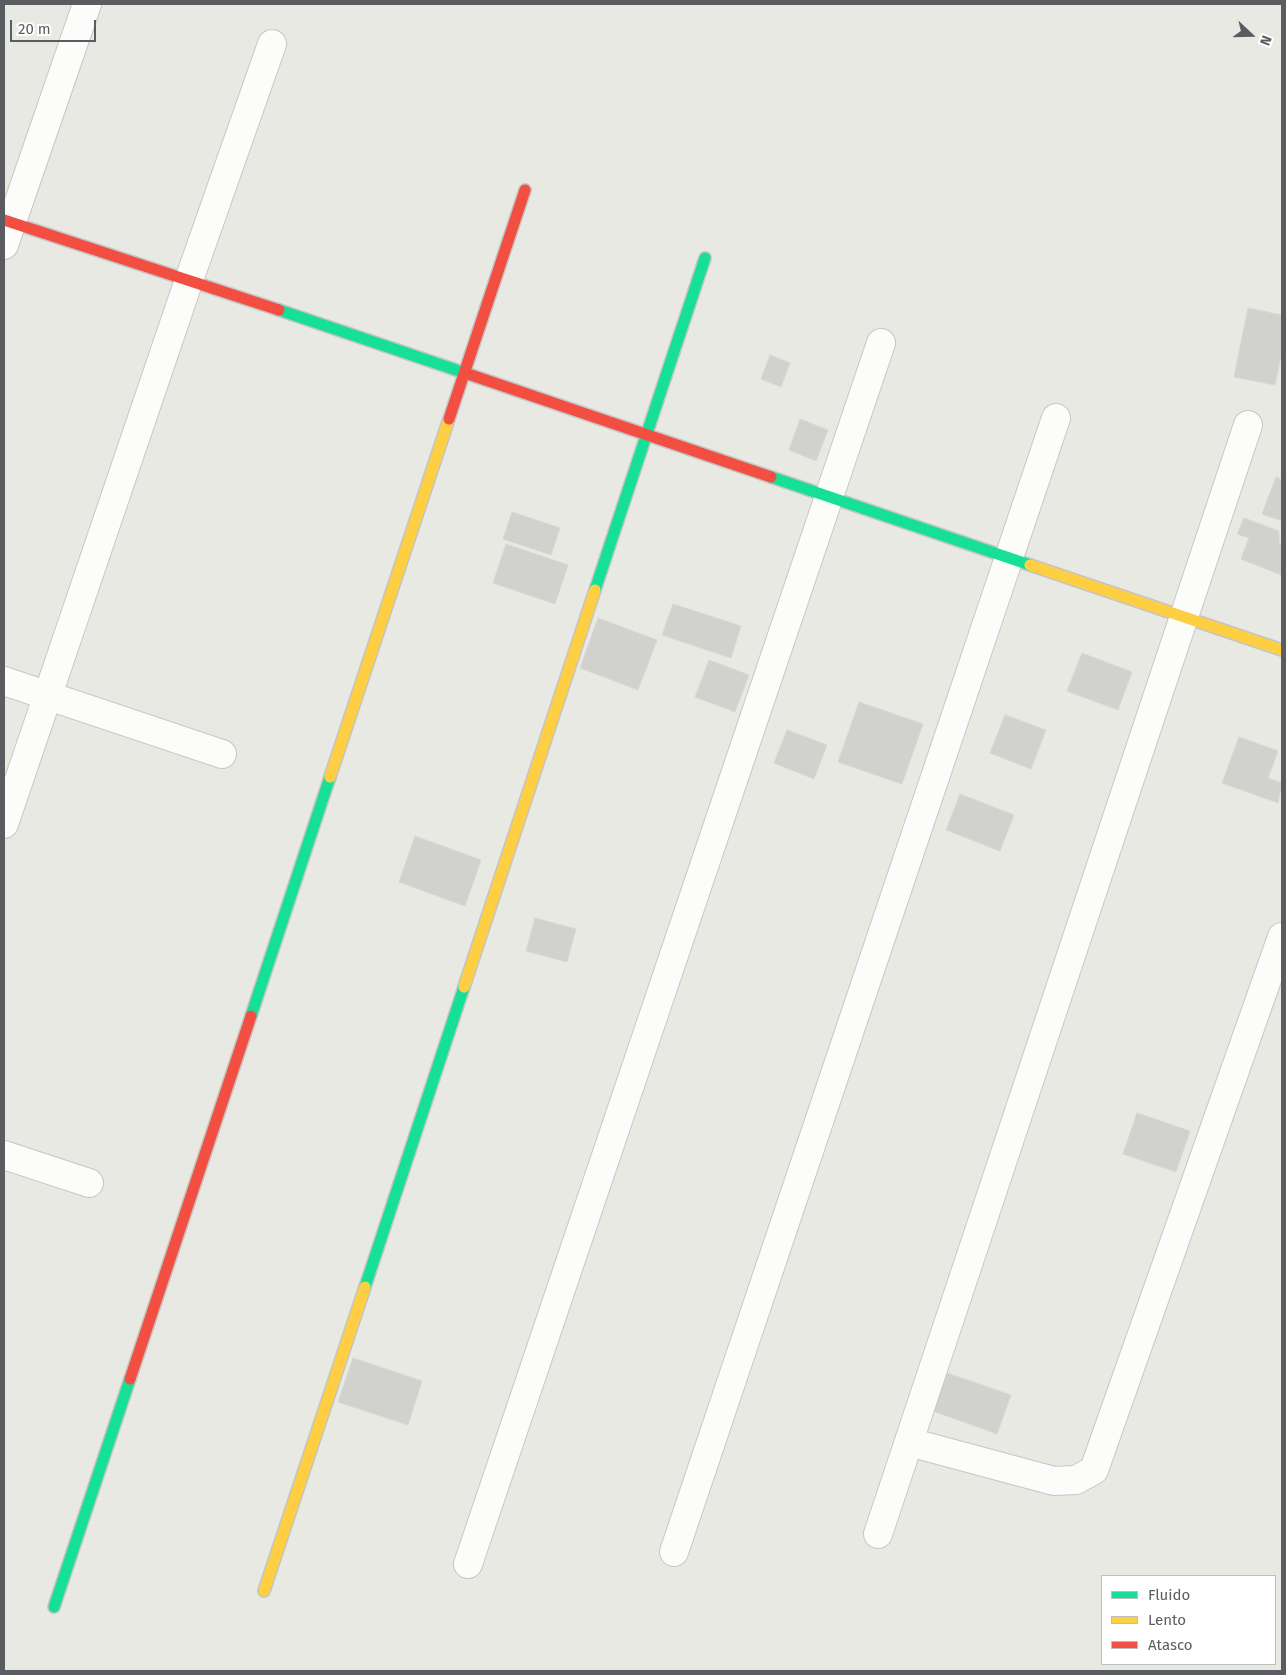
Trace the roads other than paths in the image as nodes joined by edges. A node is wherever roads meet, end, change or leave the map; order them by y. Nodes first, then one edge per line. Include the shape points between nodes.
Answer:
1 (87, 4) edge
2 (272, 44) dead end
3 (525, 190) dead end
4 (6, 230) edge
5 (706, 258) dead end
6 (189, 280) junction
7 (881, 343) dead end
8 (465, 373) junction
9 (1056, 418) dead end
10 (1248, 425) dead end
11 (647, 435) junction
12 (829, 496) junction
13 (1009, 557) junction
14 (1184, 616) junction
15 (1282, 650) edge
16 (4, 681) edge
17 (48, 696) junction
18 (222, 754) dead end
19 (4, 824) edge
20 (1282, 937) edge
21 (4, 1154) edge
22 (89, 1184) dead end
23 (909, 1442) junction
24 (878, 1534) dead end
25 (674, 1552) dead end
26 (468, 1564) dead end
27 (264, 1591) dead end
28 (54, 1607) dead end

1 - 4 street
2 - 6 street
3 - 8 street
4 - 6 street
5 - 11 street
6 - 8 street
6 - 17 street
7 - 12 street
8 - 11 street
8 - 28 street
9 - 13 street
10 - 14 street
11 - 12 street
11 - 27 street
12 - 13 street
12 - 26 street
13 - 14 street
13 - 25 street
14 - 15 street
14 - 23 street
16 - 17 street
17 - 18 street
17 - 19 street
20 - 23 street via 1094,1470 1076,1480 1054,1481
21 - 22 street
23 - 24 street

